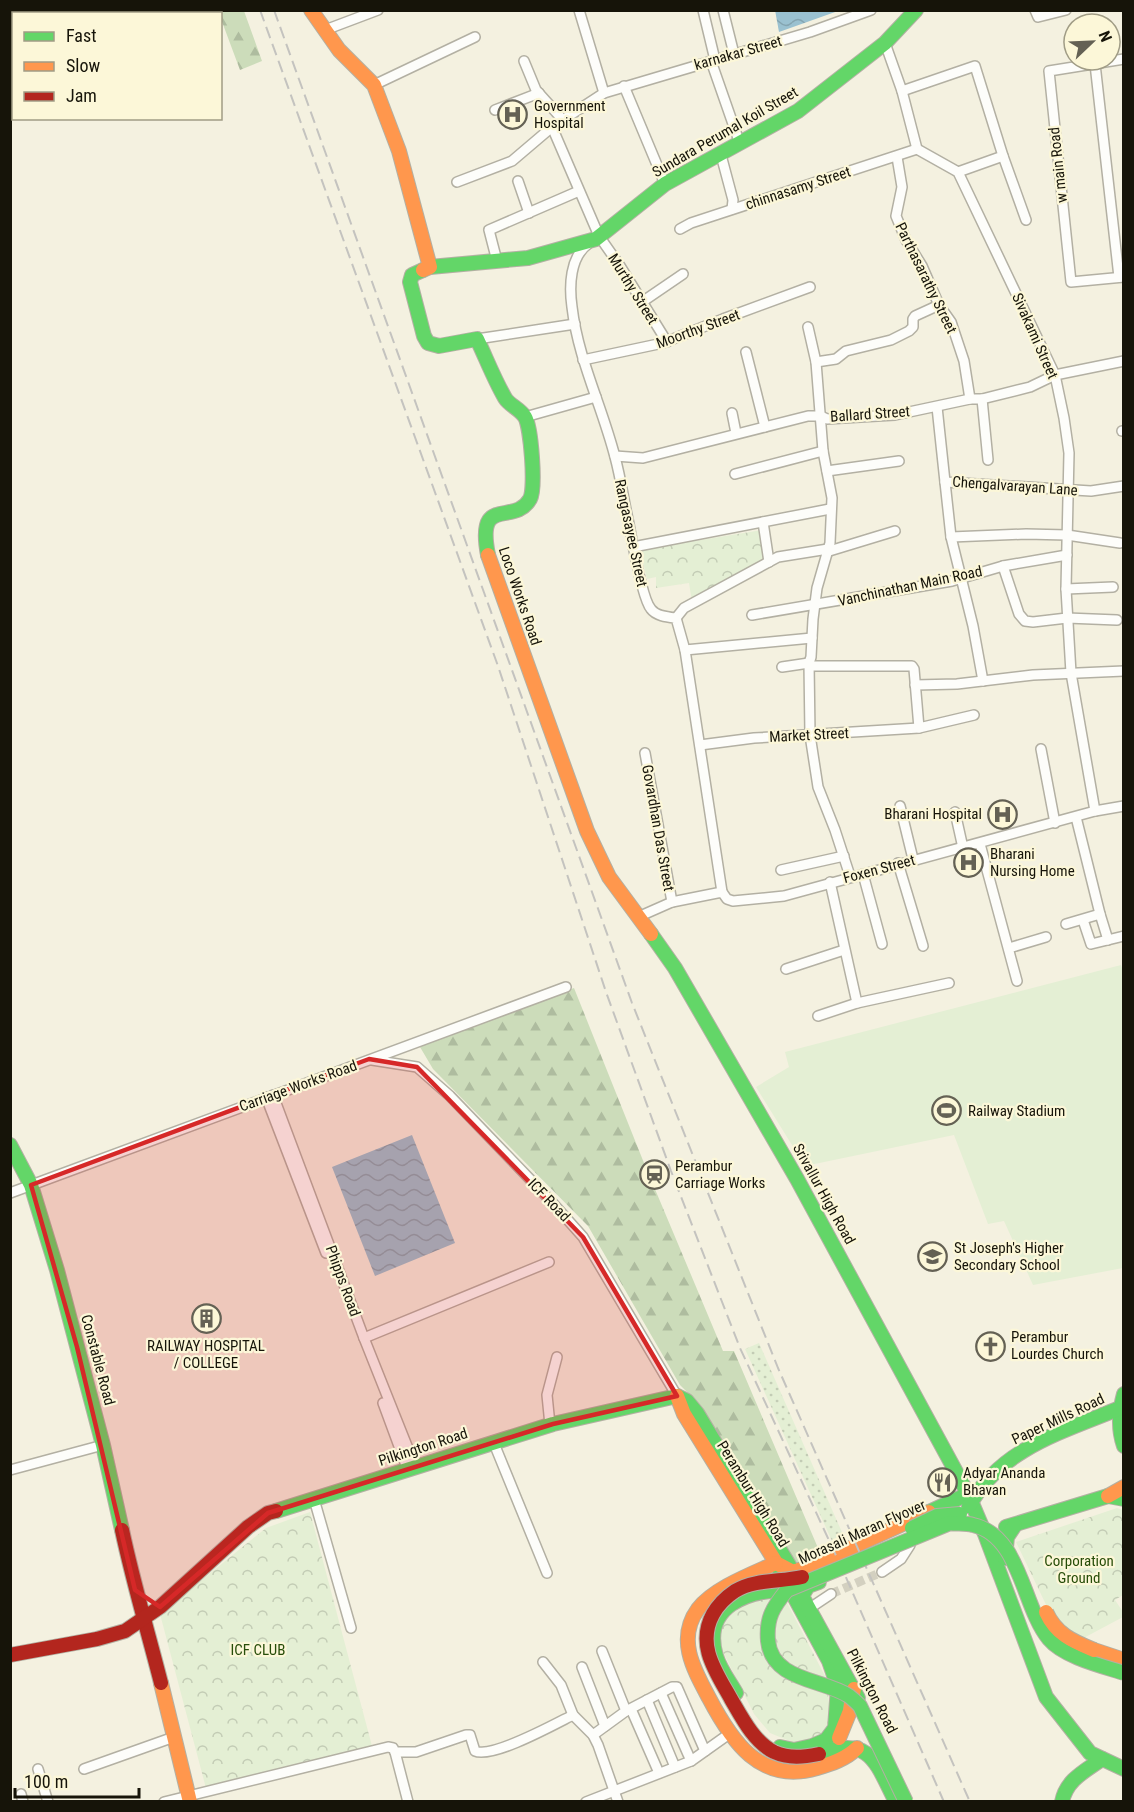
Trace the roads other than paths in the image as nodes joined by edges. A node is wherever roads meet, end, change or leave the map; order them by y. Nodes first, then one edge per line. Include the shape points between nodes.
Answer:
1 (311, 10) edge
2 (579, 10) edge
3 (703, 10) edge
4 (723, 10) edge
5 (871, 10) edge
6 (916, 10) edge
7 (1035, 10) edge
8 (1066, 10) edge
9 (373, 11) edge
10 (325, 30) junction
11 (475, 37) dead end
12 (885, 43) junction
13 (734, 54) junction
14 (713, 60) junction
15 (524, 61) dead end
16 (1062, 69) edge
17 (1096, 72) edge
18 (374, 85) junction
19 (624, 86) junction
20 (902, 91) junction
21 (539, 93) junction
22 (604, 93) junction
23 (495, 110) dead end
24 (562, 120) junction
25 (552, 127) junction
26 (740, 144) junction
27 (917, 148) junction
28 (720, 155) junction
29 (1003, 156) junction
30 (897, 157) junction
31 (958, 172) junction
32 (518, 181) dead end
33 (457, 182) dead end
34 (665, 184) junction
35 (579, 191) junction
36 (732, 209) junction
37 (529, 213) junction
38 (1026, 220) dead end
39 (680, 228) dead end
40 (598, 238) junction
41 (497, 261) junction
42 (430, 267) junction
43 (682, 274) dead end
44 (1121, 277) edge
45 (810, 287) dead end
46 (642, 302) junction
47 (939, 305) junction
48 (575, 324) junction
49 (808, 327) dead end
50 (477, 339) junction
51 (667, 342) junction
52 (746, 352) dead end
53 (583, 360) junction
54 (1124, 361) edge
55 (816, 362) junction
56 (1055, 375) junction
57 (596, 397) junction
58 (970, 399) junction
59 (982, 399) junction
60 (937, 407) junction
61 (732, 413) dead end
62 (821, 416) junction
63 (525, 417) junction
64 (765, 427) junction
65 (736, 433) junction
66 (823, 452) junction
67 (615, 456) junction
68 (988, 460) dead end
69 (898, 461) dead end
70 (827, 471) junction
71 (735, 474) dead end
72 (945, 483) junction
73 (1124, 486) edge
74 (1067, 491) junction
75 (830, 509) junction
76 (763, 522) junction
77 (896, 531) dead end
78 (1067, 535) junction
79 (951, 537) junction
80 (1120, 543) dead end
81 (633, 547) junction
82 (827, 550) junction
83 (1067, 555) junction
84 (769, 562) junction
85 (1003, 566) junction
86 (960, 578) junction
87 (1113, 587) dead end
88 (1066, 589) junction
89 (815, 605) junction
90 (752, 615) dead end
91 (676, 618) junction
92 (1067, 618) junction
93 (1117, 620) dead end
94 (812, 638) junction
95 (685, 650) junction
96 (810, 664) junction
97 (782, 667) dead end
98 (1124, 671) edge
99 (1071, 673) junction
100 (983, 681) junction
101 (915, 685) junction
102 (974, 715) dead end
103 (919, 728) junction
104 (810, 735) junction
105 (700, 745) junction
106 (1041, 749) dead end
107 (645, 753) dead end
108 (900, 806) dead end
109 (1124, 806) edge
110 (1095, 811) junction
111 (955, 812) dead end
112 (1076, 817) junction
113 (1055, 823) junction
114 (980, 844) junction
115 (963, 848) junction
116 (844, 856) junction
117 (913, 859) junction
118 (898, 863) junction
119 (781, 870) dead end
120 (863, 874) junction
121 (850, 876) junction
122 (830, 882) junction
123 (722, 892) junction
124 (672, 902) junction
125 (1100, 914) junction
126 (638, 917) junction
127 (1083, 920) junction
128 (1066, 924) dead end
129 (1124, 936) edge
130 (1046, 937) dead end
131 (1108, 940) junction
132 (882, 944) dead end
133 (923, 946) dead end
134 (1009, 948) junction
135 (844, 950) junction
136 (786, 969) dead end
137 (1017, 981) dead end
138 (950, 982) dead end
139 (566, 987) dead end
140 (857, 1003) junction
141 (818, 1016) dead end
142 (369, 1059) junction
143 (269, 1096) junction
144 (10, 1145) edge
145 (31, 1185) junction
146 (10, 1193) edge
147 (549, 1262) dead end
148 (364, 1338) junction
149 (557, 1357) dead end
150 (1124, 1394) edge
151 (677, 1396) junction
152 (1120, 1408) junction
153 (549, 1425) junction
154 (494, 1442) junction
155 (103, 1445) junction
156 (1124, 1446) edge
157 (411, 1467) junction
158 (10, 1470) edge
159 (1124, 1487) edge
160 (1108, 1496) junction
161 (970, 1498) junction
162 (314, 1499) junction
163 (1124, 1499) edge
164 (1015, 1525) junction
165 (960, 1528) junction
166 (988, 1530) junction
167 (910, 1545) junction
168 (776, 1563) junction
169 (793, 1572) junction
170 (882, 1572) tunnel mouth
171 (547, 1573) dead end
172 (135, 1590) junction
173 (787, 1590) junction
174 (831, 1594) tunnel mouth
175 (160, 1607) junction
176 (810, 1608) junction
177 (145, 1618) junction
178 (351, 1628) dead end
179 (602, 1651) dead end
180 (10, 1655) edge
181 (1124, 1660) edge
182 (543, 1662) dead end
183 (582, 1666) dead end
184 (1124, 1673) edge
185 (854, 1689) junction
186 (661, 1693) junction
187 (647, 1700) junction
188 (629, 1710) junction
189 (573, 1714) junction
190 (605, 1726) junction
191 (729, 1734) junction
192 (593, 1736) junction
193 (174, 1737) junction
194 (879, 1740) junction
195 (823, 1748) junction
196 (857, 1748) junction
197 (705, 1750) junction
198 (395, 1752) junction
199 (1100, 1758) junction
200 (691, 1761) junction
201 (675, 1767) junction
202 (1122, 1767) edge
203 (38, 1768) dead end
204 (84, 1769) dead end
205 (659, 1773) junction
206 (614, 1790) junction
207 (189, 1798) edge
208 (48, 1802) edge
209 (164, 1802) edge
210 (408, 1802) edge
211 (586, 1802) edge
212 (618, 1802) edge
213 (896, 1802) edge
214 (908, 1802) edge
215 (1062, 1802) edge

1 - 10 street
2 - 22 street
3 - 14 street
4 - 13 street
5 - 13 street, karnakar Street
6 - 12 street, Sundara Perumal Koil Street
7 - 8 street via 1038,17
9 - 10 street
10 - 18 street
11 - 18 street
12 - 20 street
12 - 26 street, Sundara Perumal Koil Street via 798,111
13 - 14 street, karnakar Street
14 - 19 street, karnakar Street
14 - 26 street
15 - 21 street
16 - 44 street, w main Road via 1049,71 1071,282
17 - 44 street
18 - 42 street via 399,151
19 - 22 street, karnakar Street
19 - 34 street
20 - 27 street
20 - 29 street via 975,66
21 - 23 street
21 - 24 street
22 - 24 street, karnakar Street
24 - 25 street, karnakar Street
25 - 33 street, karnakar Street via 512,161
25 - 35 street, Murthy Street
26 - 28 street, Sundara Perumal Koil Street
27 - 30 street, chinnasamy Street
27 - 31 street
28 - 34 street, Sundara Perumal Koil Street
28 - 36 street
29 - 31 street
29 - 38 street
30 - 36 street, chinnasamy Street
30 - 47 street, Parthasarathy Street via 902,187 896,216
31 - 56 street, Sivakami Street
32 - 37 street
34 - 40 street, Sundara Perumal Koil Street
35 - 37 street
35 - 40 street, Murthy Street
36 - 39 street, chinnasamy Street
37 - 41 street via 489,230
40 - 41 street, Sundara Perumal Koil Street via 528,258
40 - 46 street, Murthy Street
40 - 48 street, Rangasayee Street via 580,250 572,273
41 - 42 street, Sundara Perumal Koil Street
42 - 50 street via 412,275 410,282 428,343 439,346
43 - 46 street
45 - 51 street, Moorthy Street
46 - 51 street, Murthy Street
47 - 55 street via 914,317 909,331 891,340
47 - 58 street, Parthasarathy Street via 951,322 964,361
48 - 50 street
48 - 53 street, Rangasayee Street
49 - 55 street
50 - 63 street via 506,400
51 - 53 street, Moorthy Street
52 - 64 street
53 - 57 street, Rangasayee Street
54 - 56 street, Ballard Street
55 - 62 street
56 - 59 street, Ballard Street via 1030,387
56 - 74 street, Sivakami Street via 1069,453
57 - 63 street
57 - 67 street, Rangasayee Street
58 - 59 street, Ballard Street
58 - 60 street, Ballard Street
59 - 68 street
60 - 62 street, Ballard Street via 895,415 827,419
60 - 72 street, Chengalvarayan Lane
61 - 65 street
62 - 64 street, Ballard Street
62 - 66 street
63 - 126 street, Loco Works Road via 533,488 529,501 521,508 497,513 488,520 484,533 487,553 587,831 609,877
64 - 65 street, Ballard Street
65 - 67 street, Ballard Street via 642,458
66 - 70 street
66 - 71 street
67 - 81 street, Rangasayee Street
69 - 70 street
70 - 75 street
72 - 74 street, Chengalvarayan Lane
72 - 79 street
73 - 74 street, Chengalvarayan Lane
74 - 78 street, Sivakami Street
75 - 76 street
75 - 82 street
76 - 81 street
76 - 84 street
77 - 82 street
78 - 79 street
78 - 80 street
78 - 83 street, Sivakami Street
79 - 86 street
81 - 91 street, Rangasayee Street via 651,609 664,617
82 - 84 street via 778,557
82 - 89 street
83 - 85 street, Vanchinathan Main Road
83 - 88 street, Sivakami Street
84 - 91 street via 684,608
85 - 86 street, Vanchinathan Main Road
85 - 92 street via 1024,621
86 - 89 street, Vanchinathan Main Road
86 - 100 street via 977,640
87 - 88 street
88 - 92 street, Sivakami Street
89 - 90 street, Vanchinathan Main Road
89 - 94 street
91 - 95 street
92 - 93 street
92 - 99 street, Sivakami Street
94 - 95 street
94 - 96 street
95 - 105 street
96 - 97 street
96 - 101 street via 911,665
96 - 104 street
98 - 99 street
99 - 100 street
99 - 110 street, Sivakami Street
100 - 101 street
101 - 103 street
102 - 103 street, Market Street
103 - 104 street, Market Street
104 - 105 street, Market Street
104 - 116 street via 818,787
105 - 123 street
106 - 113 street
107 - 124 street, Govardhan Das Street
108 - 117 street
109 - 110 street, Foxen Street
110 - 112 street, Foxen Street
111 - 115 street
112 - 113 street, Foxen Street
112 - 125 street
113 - 114 street, Foxen Street
114 - 115 street, Foxen Street
114 - 134 street
115 - 117 street, Foxen Street
116 - 119 street
116 - 121 street
117 - 118 street, Foxen Street
118 - 120 street, Foxen Street
118 - 133 street
120 - 121 street, Foxen Street
120 - 132 street
121 - 122 street, Foxen Street
122 - 123 street, Foxen Street via 784,896 733,901
122 - 135 street
123 - 124 street, Foxen Street
124 - 126 street, Foxen Street
125 - 127 street
125 - 131 street
126 - 161 street, Srivallur High Road via 675,968 793,1171
127 - 128 street
127 - 131 street via 1090,944
129 - 131 street
130 - 134 street
134 - 137 street
135 - 136 street
135 - 140 street
138 - 140 street
139 - 142 street, Carriage Works Road
140 - 141 street
142 - 143 street, Carriage Works Road
142 - 151 street, ICF Road via 417,1067 550,1200 583,1237
143 - 145 street, Carriage Works Road
143 - 148 street, Phipps Road
143 - 157 street, Phipps Road
144 - 145 street, Constable Road
145 - 146 street, Carriage Works Road
145 - 155 street, Constable Road
147 - 148 street
148 - 157 street, Phipps Road
149 - 153 street via 547,1395
150 - 152 street, Paper Mills Road
151 - 153 street, Pilkington Road
151 - 168 street, Perambur High Road via 684,1414
151 - 169 street via 697,1413
152 - 156 street
152 - 161 street, Paper Mills Road via 1018,1454 993,1472
153 - 154 street, Pilkington Road
154 - 157 street, Pilkington Road
154 - 171 street
155 - 158 street
155 - 172 street, Constable Road
157 - 162 street, Pilkington Road
159 - 160 street
160 - 163 street
160 - 164 street
161 - 165 street, Paper Mills Road
161 - 166 street
161 - 169 street
162 - 175 street, Pilkington Road via 268,1513 248,1527
162 - 178 street
164 - 166 street
164 - 199 street via 1007,1537 1006,1568 1053,1693
165 - 166 street
165 - 167 street
166 - 199 street via 1046,1697 1090,1753
167 - 170 street via 901,1559
167 - 176 street, Pilkington Road via 808,1586 802,1596
168 - 169 street
168 - 191 street, Perambur High Road via 707,1600 690,1624 689,1659
168 - 195 street via 836,1678 835,1728
172 - 175 street
172 - 177 street, Constable Road
173 - 184 street, Morasali Maran Flyover, bridge via 950,1523 970,1524 996,1535 1004,1545 1041,1626 1054,1645
173 - 195 street via 754,1592 732,1602 715,1628 716,1653 765,1739 784,1749
173 - 214 street, bridge via 769,1615 766,1634 772,1655 791,1674 855,1700
174 - 176 street
175 - 177 street, Pilkington Road
176 - 185 street, Pilkington Road
177 - 180 street, Pilkington Road via 97,1639
177 - 193 street, Constable Road
179 - 188 street
181 - 195 street, Morasali Maran Flyover, bridge via 1069,1640 1053,1629 1018,1549 1000,1528 982,1517 937,1516 800,1578 742,1588 718,1605 713,1614 707,1635 708,1654 748,1731 766,1748 778,1753 800,1757
182 - 189 street via 561,1685
183 - 190 street
185 - 194 street, Pilkington Road
185 - 195 street via 844,1727 834,1744
186 - 187 street
186 - 197 street via 677,1687
186 - 200 street
187 - 188 street
187 - 201 street
188 - 190 street
188 - 205 street
189 - 192 street
189 - 198 street via 513,1744 482,1752 475,1751 470,1735 466,1735 416,1752
190 - 192 street
191 - 196 street, Perambur High Road via 759,1762 783,1771 816,1769 851,1755
191 - 197 street
192 - 206 street
193 - 204 street
193 - 207 street, Constable Road
194 - 196 street
194 - 214 street, Pilkington Road
195 - 196 street, Morasali Maran Flyover
196 - 213 street via 874,1759
197 - 200 street
198 - 207 street via 388,1747
198 - 210 street
199 - 202 street
199 - 215 street via 1068,1784
200 - 201 street
201 - 205 street
203 - 208 street
205 - 206 street
206 - 211 street
206 - 212 street
207 - 209 street

